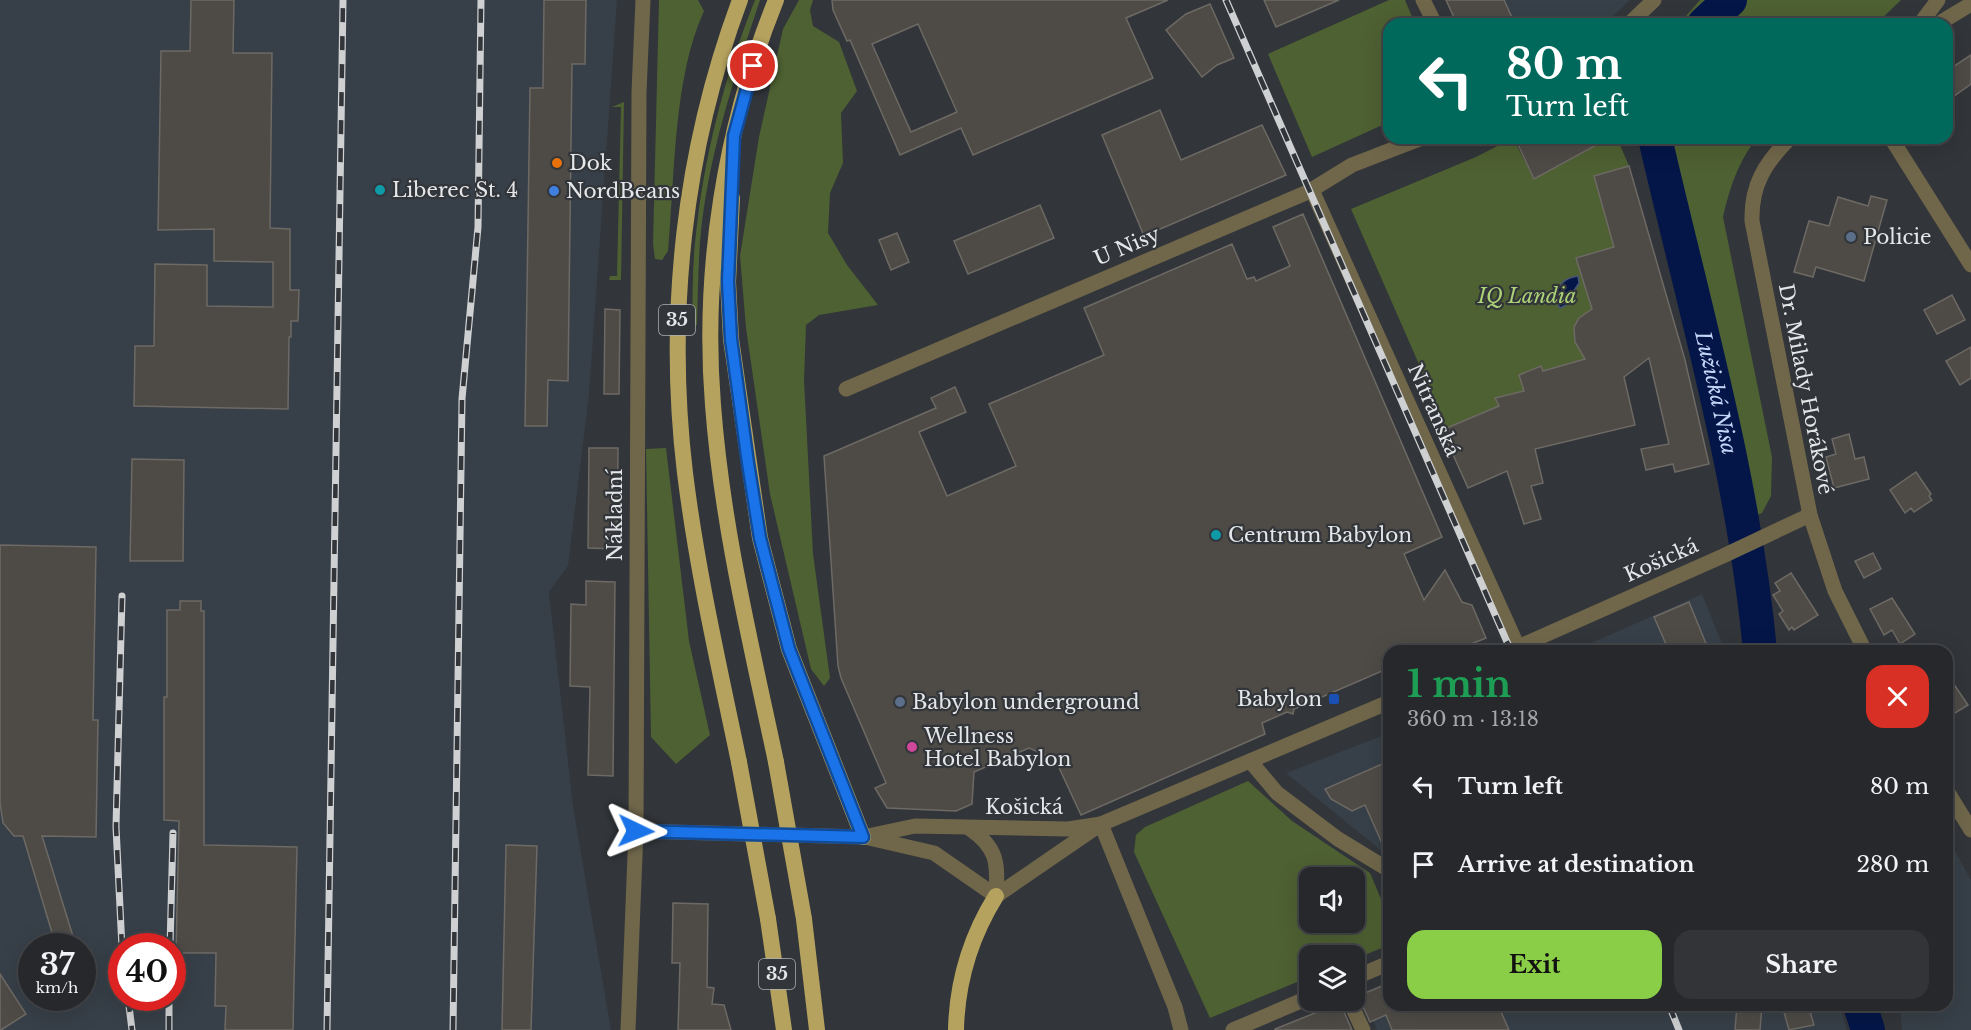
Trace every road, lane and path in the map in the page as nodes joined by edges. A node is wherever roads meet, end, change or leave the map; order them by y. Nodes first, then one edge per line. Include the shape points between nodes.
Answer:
1 (643, 0) edge
2 (740, 0) edge
3 (776, 0) edge
4 (1423, 0) edge
5 (1654, 0) edge
6 (1938, 0) edge
7 (1971, 4) edge
8 (1432, 18) edge
9 (1635, 18) edge
10 (1924, 18) edge
11 (1948, 18) edge
12 (734, 136) junction
13 (1406, 144) edge
14 (1784, 144) edge
15 (1896, 144) edge
16 (1312, 190) junction
17 (1971, 265) edge
18 (846, 389) dead end
19 (1810, 515) junction
20 (1521, 645) edge
21 (1529, 645) edge
22 (1862, 645) edge
23 (1383, 705) edge
24 (1250, 761) junction
25 (1953, 801) edge
26 (1101, 824) junction
27 (969, 828) junction
28 (1971, 830) edge
29 (636, 831) junction
30 (863, 837) junction
31 (1383, 866) edge
32 (996, 896) junction
33 (1383, 966) edge
34 (1365, 973) edge
35 (1299, 1002) edge
36 (1354, 1011) edge
37 (783, 1029) edge
38 (628, 1030) edge
39 (817, 1030) edge
40 (956, 1030) edge
41 (1181, 1030) edge
42 (1233, 1030) edge
43 (1363, 1030) edge

1 - 29 street, Nákladní via 639,92
2 - 37 highway, 35, bridge via 704,113 685,225 677,324 680,406 692,528 768,919
3 - 12 highway, 35
4 - 8 street
5 - 9 street
6 - 10 street
7 - 11 street
12 - 30 highway via 728,282 731,339 760,538 789,649
12 - 39 highway, 35, bridge via 715,251 710,344 712,403 731,547 804,919
13 - 16 street, U Nisy via 1352,165
14 - 19 street, Dr. Milady Horákové via 1757,181 1751,202 1752,221
15 - 17 street
16 - 18 street, U Nisy
16 - 20 street, Nitranská
19 - 21 street, Košická
19 - 22 street, Dr. Milady Horákové via 1834,591
23 - 24 street, Košická
24 - 26 street, Košická
24 - 31 street via 1276,793
25 - 28 street
26 - 27 street, Košická via 1068,829
26 - 32 street
26 - 41 street
27 - 30 street, Košická via 915,826
27 - 32 street via 988,843 994,855 998,867
29 - 30 street, Košická
29 - 38 street, Nákladní
30 - 32 street via 934,853
32 - 40 highway via 972,942 959,985
33 - 34 street
35 - 42 street
36 - 43 street

